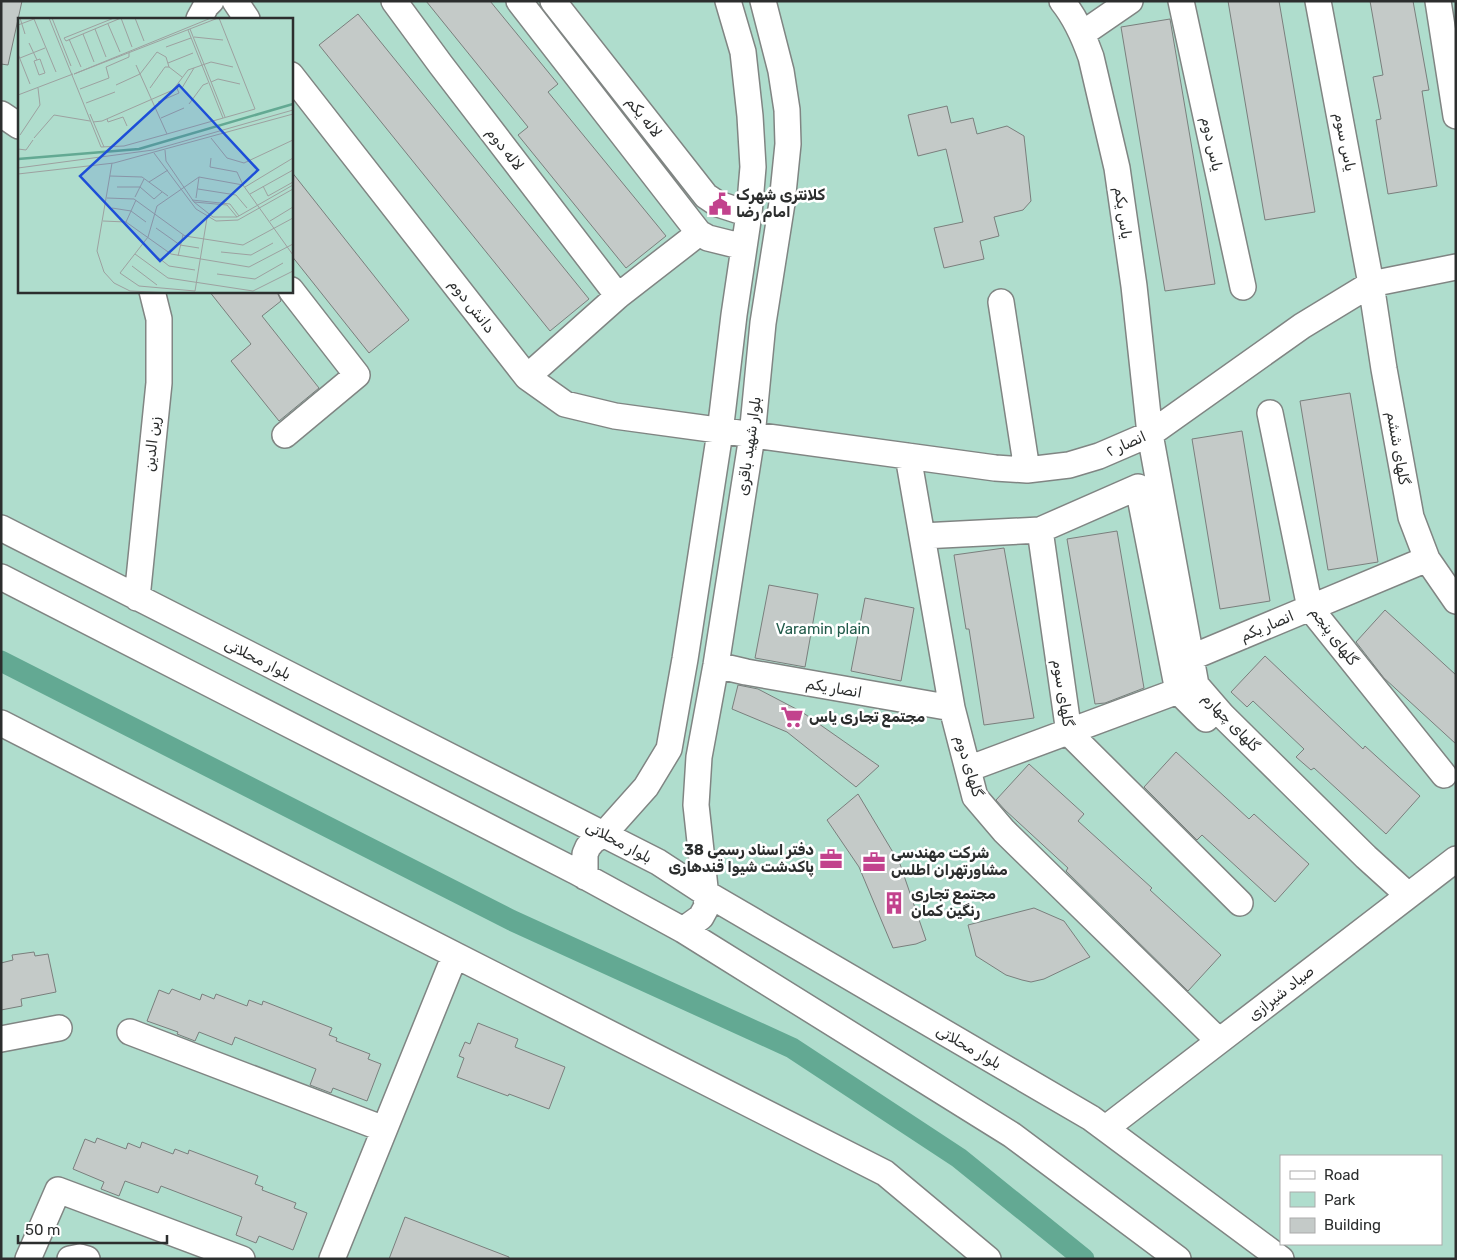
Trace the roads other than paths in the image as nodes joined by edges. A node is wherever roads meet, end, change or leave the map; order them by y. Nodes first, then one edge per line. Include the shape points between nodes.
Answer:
1 (211, 1) edge
2 (235, 1) edge
3 (394, 1) edge
4 (519, 1) edge
5 (553, 1) edge
6 (728, 1) edge
7 (763, 1) edge
8 (1062, 1) edge
9 (1130, 1) edge
10 (1180, 1) edge
11 (1318, 1) edge
12 (1438, 1) edge
13 (200, 18) edge
14 (246, 18) edge
15 (1082, 34) junction
16 (292, 76) edge
17 (1, 114) edge
18 (1456, 116) edge
19 (18, 125) edge
20 (749, 214) junction
21 (699, 233) junction
22 (744, 247) junction
23 (1456, 267) edge
24 (1371, 284) junction
25 (1243, 287) dead end
26 (292, 291) edge
27 (152, 292) edge
28 (618, 296) junction
29 (1001, 302) dead end
30 (527, 377) junction
31 (1270, 412) dead end
32 (720, 432) junction
33 (1150, 434) junction
34 (285, 435) dead end
35 (752, 436) junction
36 (908, 456) junction
37 (1028, 470) junction
38 (1, 528) edge
39 (1040, 530) junction
40 (922, 536) junction
41 (1426, 559) junction
42 (1, 577) edge
43 (137, 598) junction
44 (1456, 600) edge
45 (1310, 608) junction
46 (1190, 658) junction
47 (716, 665) junction
48 (1178, 692) junction
49 (952, 708) junction
50 (1, 723) edge
51 (1069, 733) junction
52 (968, 769) junction
53 (1444, 775) dead end
54 (604, 834) junction
55 (1334, 847) dead end
56 (1456, 859) edge
57 (585, 877) junction
58 (704, 892) junction
59 (1408, 895) junction
60 (1240, 903) dead end
61 (683, 930) junction
62 (454, 954) junction
63 (59, 1028) dead end
64 (130, 1032) dead end
65 (1, 1039) edge
66 (1219, 1041) junction
67 (1106, 1128) junction
68 (384, 1129) junction
69 (1250, 1250) edge
70 (28, 1259) edge
71 (70, 1259) edge
72 (87, 1259) edge
73 (242, 1259) edge
74 (332, 1259) edge
75 (988, 1259) edge
76 (1178, 1259) edge
77 (1281, 1259) edge

1 - 13 street
2 - 14 street
3 - 28 street, لاله دوم
4 - 21 street
5 - 20 street, لاله یکم via 706,196 718,204
6 - 20 street, بلوار شهید باقری via 743,52 750,116 753,167
7 - 35 street, بلوار شهید باقری via 781,71 788,144 763,323
8 - 15 street, یاس یکم
9 - 15 street
10 - 25 street, یاس دوم
11 - 24 street, یاس سوم
12 - 18 street
15 - 33 street, یاس یکم via 1091,57 1117,168
16 - 30 street, دانش دوم
17 - 19 street
20 - 22 street, بلوار شهید باقری
21 - 22 street
21 - 28 street
22 - 32 street, بلوار شهید باقری
23 - 24 street, انصار ۲
24 - 33 street, انصار ۲ via 1302,326
24 - 41 street, گلهای ششم via 1411,517
26 - 34 street via 357,375
27 - 43 street, زین الدین via 159,319 159,383
28 - 30 street
29 - 37 street
30 - 32 street, دانش دوم via 565,404 615,416
31 - 45 street, گلهای پنجم
32 - 35 street, دانش دوم
32 - 54 street, بلوار شهید باقری via 669,749 646,787
33 - 37 street, انصار ۲ via 1069,465
33 - 46 street, گلهای چهارم
35 - 36 street, انصار ۲
35 - 47 street, بلوار شهید باقری
36 - 37 street, انصار ۲
36 - 40 street, گلهای دوم
38 - 43 street, بلوار محلاتی
39 - 40 street
39 - 48 street via 1138,487
39 - 51 street, گلهای سوم
40 - 49 street, گلهای دوم
41 - 44 street, گلهای ششم
41 - 45 street, انصار یکم
42 - 57 street
43 - 54 street, بلوار محلاتی
45 - 46 street, انصار یکم
45 - 53 street, گلهای پنجم
46 - 59 street, گلهای چهارم via 1196,685 1222,715
47 - 49 street, انصار یکم
47 - 58 street, بلوار شهید باقری via 699,756 696,804
48 - 51 street
48 - 55 street
49 - 52 street, گلهای دوم
50 - 62 street
51 - 52 street
51 - 60 street, گلهای سوم
52 - 66 street, گلهای دوم via 975,796 1004,832
54 - 57 street, بلوار شهید باقری via 588,847
54 - 58 street, بلوار محلاتی via 658,862
56 - 59 street, صیاد شیرازی
57 - 61 street
58 - 61 street, بلوار شهید باقری via 707,906 702,917
58 - 67 street, بلوار محلاتی
59 - 66 street, صیاد شیرازی
61 - 76 street via 1012,1135
62 - 68 street
62 - 75 street via 885,1173
63 - 65 street
64 - 68 street
66 - 67 street, صیاد شیرازی
67 - 69 street, بلوار محلاتی
68 - 74 street
69 - 77 street, بلوار محلاتی
70 - 73 street via 58,1190
71 - 72 street via 80,1256

